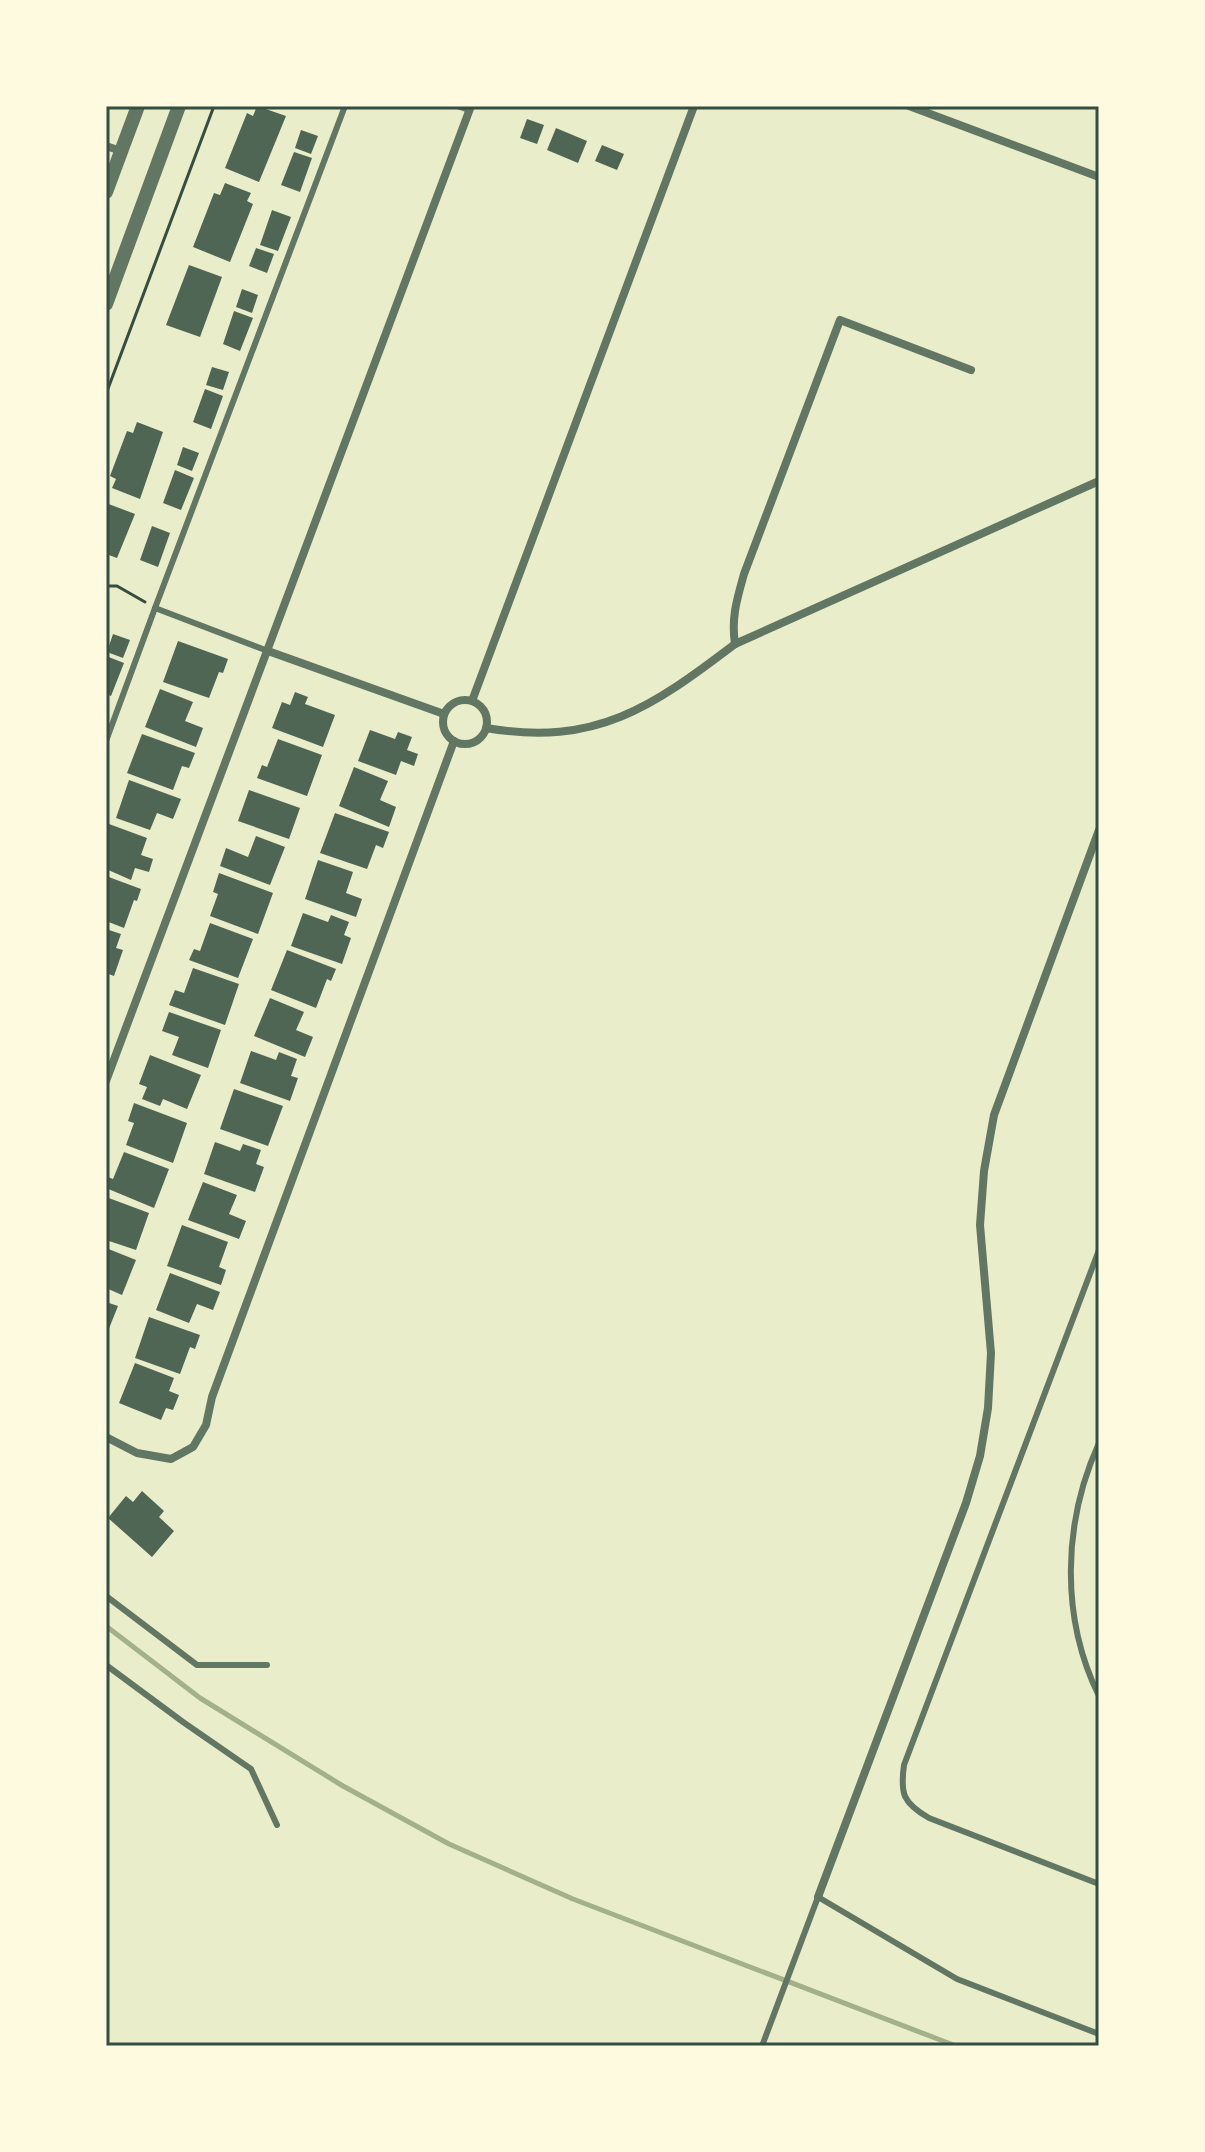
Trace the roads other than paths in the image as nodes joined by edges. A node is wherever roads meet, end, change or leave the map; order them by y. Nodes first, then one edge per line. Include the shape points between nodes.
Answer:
1 (138, 106) edge
2 (179, 106) edge
3 (345, 106) edge
4 (457, 106) edge
5 (694, 106) edge
6 (909, 106) edge
7 (470, 108) edge
8 (106, 146) edge
9 (121, 151) junction
10 (1099, 177) edge
11 (106, 192) edge
12 (106, 304) edge
13 (971, 370) dead end
14 (1099, 481) edge
15 (155, 608) junction
16 (735, 644) junction
17 (268, 651) junction
18 (472, 701) junction
19 (444, 714) junction
20 (486, 728) junction
21 (106, 741) edge
22 (454, 741) junction
23 (1099, 830) edge
24 (106, 1081) edge
25 (1099, 1250) edge
26 (106, 1437) edge
27 (1099, 1443) edge
28 (106, 1596) edge
29 (106, 1665) edge
30 (267, 1665) dead end
31 (1099, 1696) edge
32 (277, 1825) dead end
33 (1099, 1884) edge
34 (818, 1897) junction
35 (1099, 2034) edge
36 (762, 2046) edge

1 - 9 street
2 - 12 street
3 - 15 lane
4 - 7 lane
5 - 18 street
6 - 10 street
7 - 17 street
8 - 9 street
9 - 11 street
13 - 16 street via 840,320 744,574 734,607
14 - 16 street
15 - 17 lane
15 - 21 lane
16 - 20 street via 657,700 607,723 552,732
17 - 19 street
17 - 24 street
18 - 19 street via 453,703
18 - 20 street via 484,710
19 - 22 street via 445,732
20 - 22 street via 472,743
22 - 26 street via 206,1425 193,1447 171,1459 137,1453
23 - 34 street via 994,1115 980,1225 991,1353 980,1456
25 - 33 lane via 904,1765 901,1785 905,1800 929,1818
27 - 31 lane via 1080,1490 1071,1556 1082,1656
28 - 30 lane via 197,1665
29 - 32 lane via 251,1769
34 - 35 lane via 957,1979
34 - 36 lane

